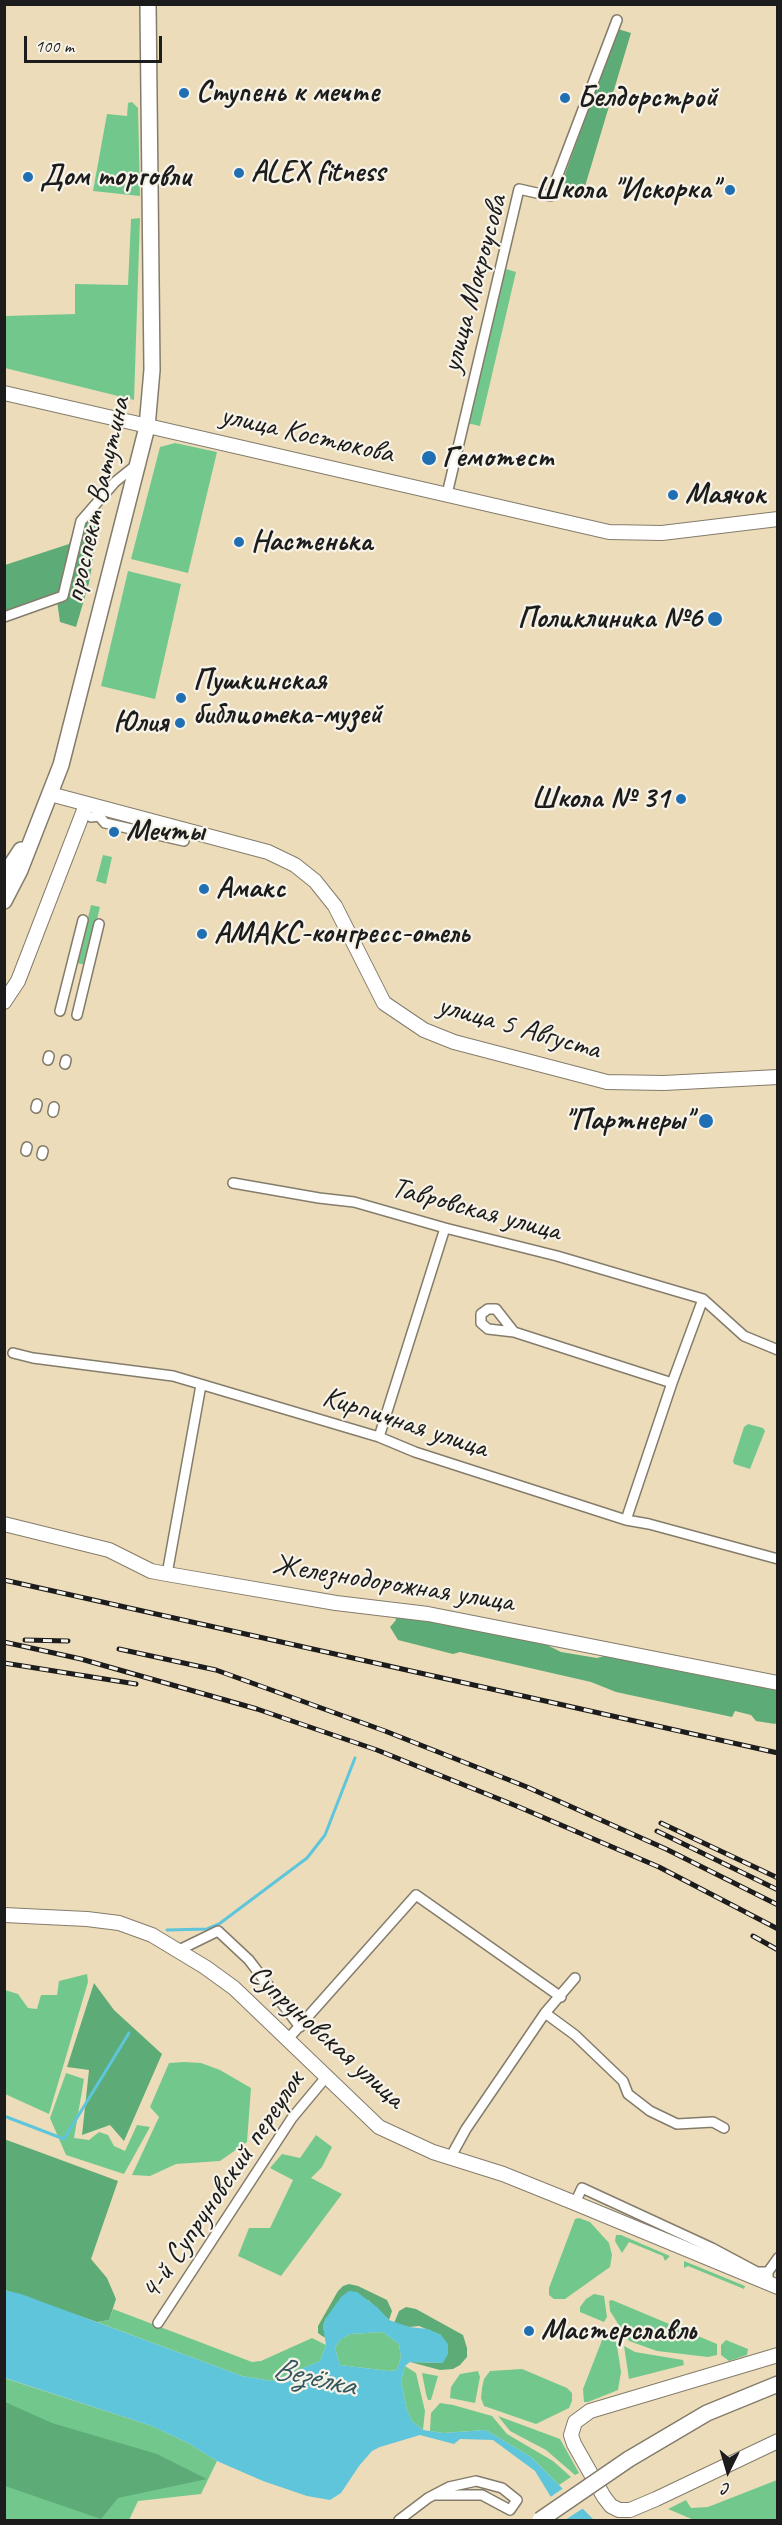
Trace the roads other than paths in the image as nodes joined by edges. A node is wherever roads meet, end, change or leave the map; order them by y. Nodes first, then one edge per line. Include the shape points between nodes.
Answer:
1 (148, 4) edge
2 (617, 20) dead end
3 (4, 393) edge
4 (147, 427) junction
5 (137, 465) junction
6 (447, 494) junction
7 (777, 519) edge
8 (4, 617) edge
9 (50, 794) junction
10 (98, 817) junction
11 (40, 820) junction
12 (184, 841) dead end
13 (4, 876) edge
14 (4, 901) edge
15 (83, 920) dead end
16 (99, 924) dead end
17 (4, 1002) edge
18 (60, 1011) dead end
19 (77, 1015) dead end
20 (777, 1077) edge
21 (233, 1183) dead end
22 (445, 1228) junction
23 (704, 1299) junction
24 (514, 1332) dead end
25 (777, 1350) edge
26 (12, 1353) dead end
27 (672, 1383) junction
28 (201, 1385) junction
29 (379, 1437) junction
30 (626, 1520) junction
31 (4, 1524) edge
32 (777, 1559) edge
33 (167, 1574) junction
34 (777, 1683) edge
35 (4, 1915) edge
36 (179, 1950) junction
37 (575, 1978) dead end
38 (561, 1997) junction
39 (545, 2013) junction
40 (300, 2027) junction
41 (288, 2039) junction
42 (327, 2076) junction
43 (724, 2128) dead end
44 (450, 2158) junction
45 (777, 2258) edge
46 (771, 2281) edge
47 (158, 2323) dead end
48 (777, 2355) edge
49 (777, 2384) edge
50 (777, 2441) edge
51 (436, 2495) junction
52 (399, 2520) edge
53 (540, 2520) edge

1 - 4 main road, проспект Ватутина via 152,370
2 - 6 street, улица Мокроусова via 550,196 519,189
3 - 4 street, улица Костюкова
4 - 5 main road, проспект Ватутина
4 - 6 street, улица Костюкова
5 - 8 street via 115,482 81,521 63,596
5 - 9 main road, проспект Ватутина via 81,693
6 - 7 street, улица Костюкова via 609,531 645,534
9 - 10 street, улица 5 Августа
9 - 11 main road, проспект Ватутина
10 - 12 street via 125,831
10 - 17 street
10 - 20 street, улица 5 Августа via 268,852 295,865 315,881 335,906 384,1003 424,1030 454,1042 607,1082
11 - 13 main road, проспект Ватутина
11 - 14 main road, проспект Ватутина
15 - 18 street
16 - 19 street
21 - 22 street, Тавровская улица via 354,1202
22 - 23 street, Тавровская улица
22 - 29 street
23 - 25 street via 744,1336
23 - 27 street
24 - 27 street
26 - 28 street, Кирпичная улица via 174,1376
27 - 30 street
28 - 29 street, Кирпичная улица
28 - 33 street
29 - 30 street, Кирпичная улица
30 - 32 street, Кирпичная улица
31 - 33 street, Железнодорожная улица via 109,1550
33 - 34 street, Железнодорожная улица via 336,1603 428,1614
35 - 36 street, Супруновская улица via 119,1923
36 - 40 street via 218,1931 249,1960
36 - 41 street, Супруновская улица via 234,1988
37 - 38 street
38 - 39 street
38 - 40 street via 416,1895
39 - 43 street via 574,2035 623,2081 628,2094 650,2111 677,2124 713,2122
39 - 44 street
40 - 41 street
41 - 42 street, Супруновская улица
42 - 44 street, Супруновская улица via 379,2127
42 - 47 street, 4-й Супруновский переулок via 292,2118
44 - 46 street, Супруновская улица via 503,2174
45 - 46 street
48 - 50 street via 590,2411 575,2422 571,2435 604,2497 619,2510 630,2510 656,2499
49 - 53 main road, bridge via 707,2413 629,2459
51 - 51 street via 482,2495 510,2510 518,2500 502,2488 476,2481 449,2487
51 - 52 street

